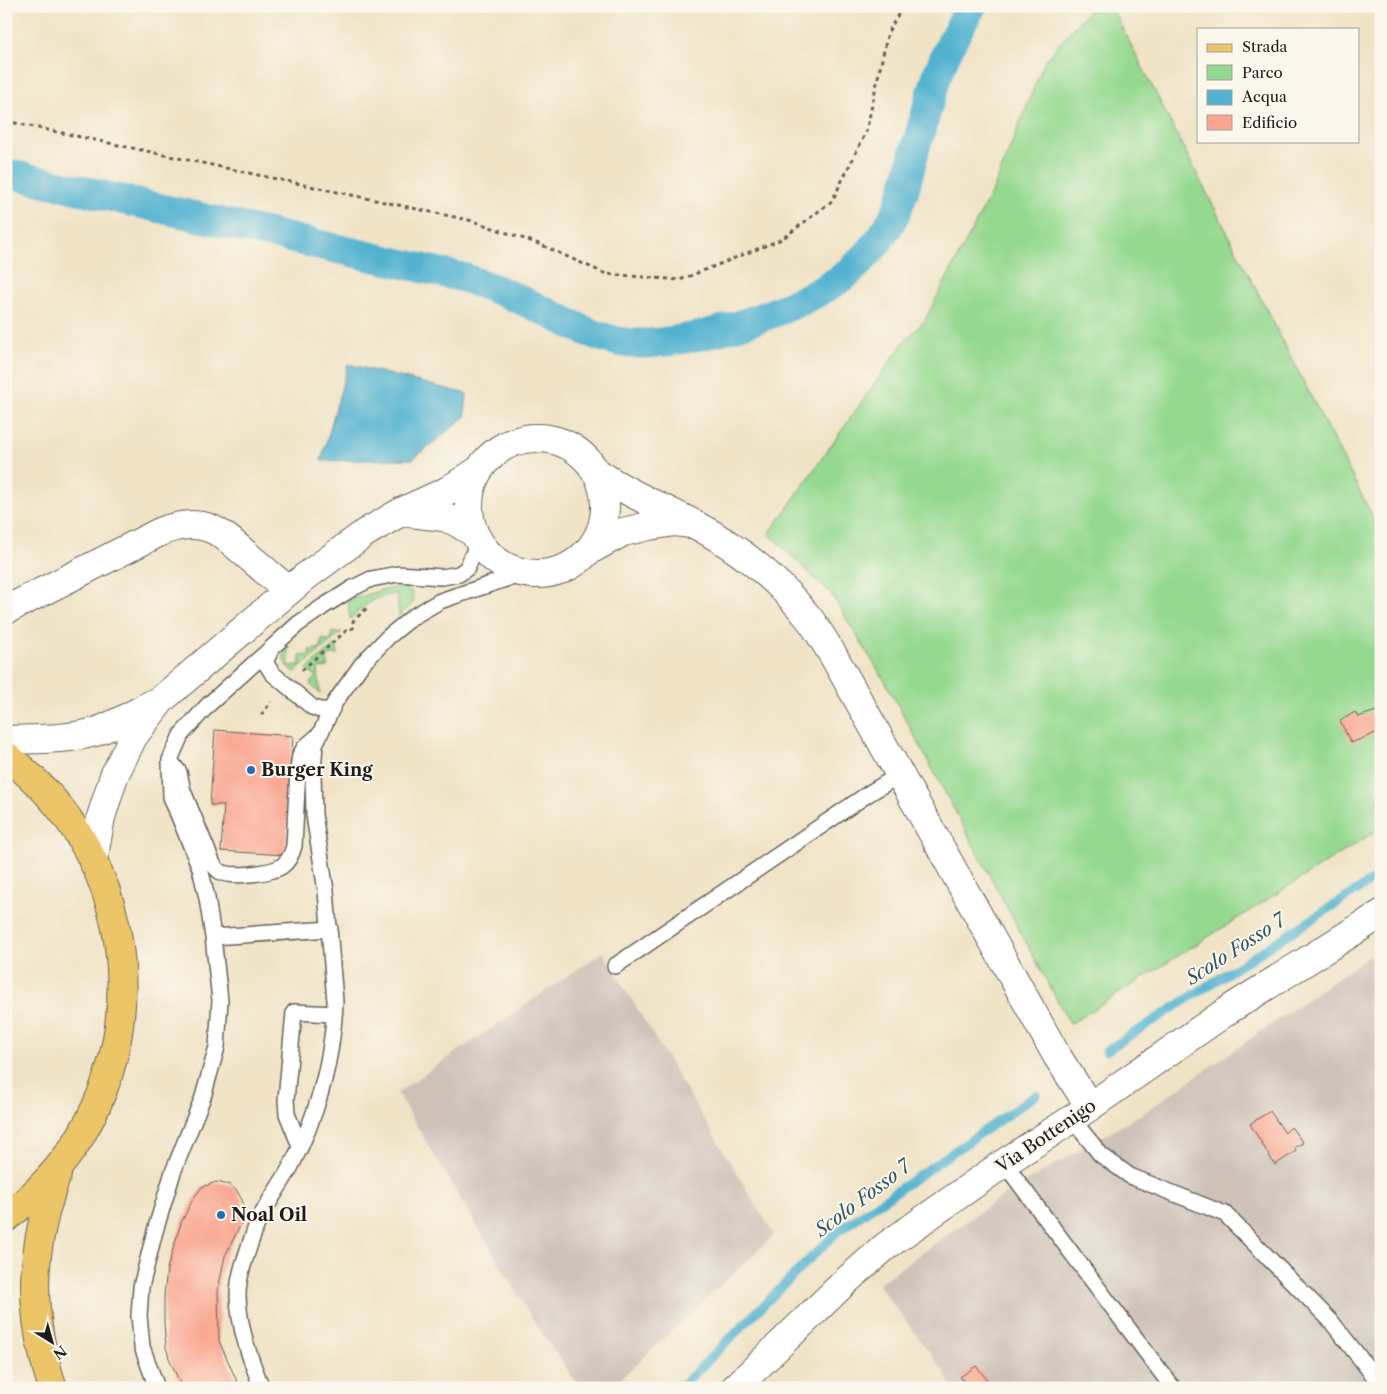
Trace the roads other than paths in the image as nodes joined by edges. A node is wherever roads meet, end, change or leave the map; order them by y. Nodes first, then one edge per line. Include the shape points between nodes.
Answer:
1 (479, 470) junction
2 (594, 470) junction
3 (401, 512) junction
4 (695, 524) junction
5 (476, 538) junction
6 (590, 550) junction
7 (527, 574) junction
8 (289, 591) junction
9 (6, 610) edge
10 (271, 650) junction
11 (162, 699) junction
12 (332, 710) junction
13 (320, 734) junction
14 (6, 740) edge
15 (6, 756) edge
16 (170, 760) junction
17 (899, 775) junction
18 (93, 860) junction
19 (1381, 914) edge
20 (330, 929) junction
21 (213, 937) junction
22 (615, 966) dead end
23 (334, 1014) junction
24 (1081, 1113) junction
25 (300, 1146) junction
26 (1004, 1163) junction
27 (59, 1167) junction
28 (6, 1218) edge
29 (1381, 1385) edge
30 (53, 1388) edge
31 (156, 1388) edge
32 (262, 1388) edge
33 (735, 1388) edge
34 (1173, 1388) edge

1 - 2 street via 488,458 507,444 530,438 553,439 574,449
1 - 3 street
1 - 5 street via 468,500 470,522
2 - 4 street via 625,490
2 - 6 street via 602,486 606,509 601,531
3 - 5 street via 444,517
3 - 8 street via 365,533
4 - 6 street via 675,522 631,530
4 - 17 street via 763,571 809,618
5 - 7 street via 492,559 511,570
5 - 10 lane via 467,568 459,574 442,577 398,574 371,579 298,624
6 - 7 street via 574,564 554,573
7 - 12 lane via 440,601 414,616 362,664
8 - 9 street via 220,532 192,524 162,531
8 - 11 street
10 - 12 lane via 265,662 272,673 312,707
10 - 16 lane via 208,705 180,735
11 - 14 street via 96,731 74,736
11 - 18 street via 132,737 114,776
12 - 13 lane
13 - 16 lane via 305,746 300,755 291,856 283,865 256,874 229,874 221,872 213,864 183,791 179,772
13 - 20 lane via 313,771 314,815
15 - 18 main road via 28,773 59,807
16 - 21 lane via 171,797 200,868
17 - 22 lane
17 - 24 street via 1057,1056
18 - 27 main road via 117,929 121,964 120,1023 110,1072 97,1105
19 - 24 street, Via Bottenigo via 1230,1010
20 - 21 lane
20 - 23 lane
21 - 31 lane via 220,1000 217,1047 203,1097 173,1172 141,1287 142,1347
23 - 25 lane via 330,1052 313,1118
23 - 25 lane via 294,1012 286,1100 287,1114
24 - 26 street, Via Bottenigo
24 - 29 lane via 1101,1155 1130,1176 1225,1214 1330,1320
25 - 32 lane via 258,1221 241,1269 238,1295 241,1324
26 - 33 street, Via Bottenigo via 886,1246
26 - 34 lane
27 - 28 main road
27 - 30 main road via 40,1231 35,1265 38,1331

